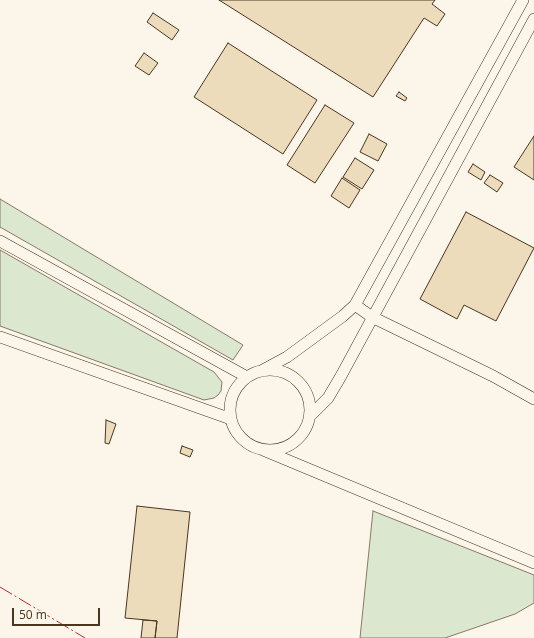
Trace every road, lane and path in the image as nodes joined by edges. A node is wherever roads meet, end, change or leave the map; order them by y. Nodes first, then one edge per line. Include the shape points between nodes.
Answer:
1 (523, 0) edge
2 (534, 20) edge
3 (0, 242) edge
4 (355, 305) junction
5 (372, 316) junction
6 (0, 337) edge
7 (261, 371) junction
8 (247, 377) junction
9 (534, 399) edge
10 (309, 417) junction
11 (231, 419) junction
12 (263, 450) junction
13 (534, 563) edge

1 - 4 street
2 - 5 street
3 - 8 street
4 - 5 street
4 - 7 street via 287,357
5 - 9 street
5 - 10 street via 328,398
6 - 11 street
7 - 8 street
7 - 10 street via 274,370 287,374 297,381 305,392 309,404
8 - 11 street via 233,396 230,407
10 - 12 street via 301,434 287,446
11 - 12 street via 242,439
12 - 13 street

